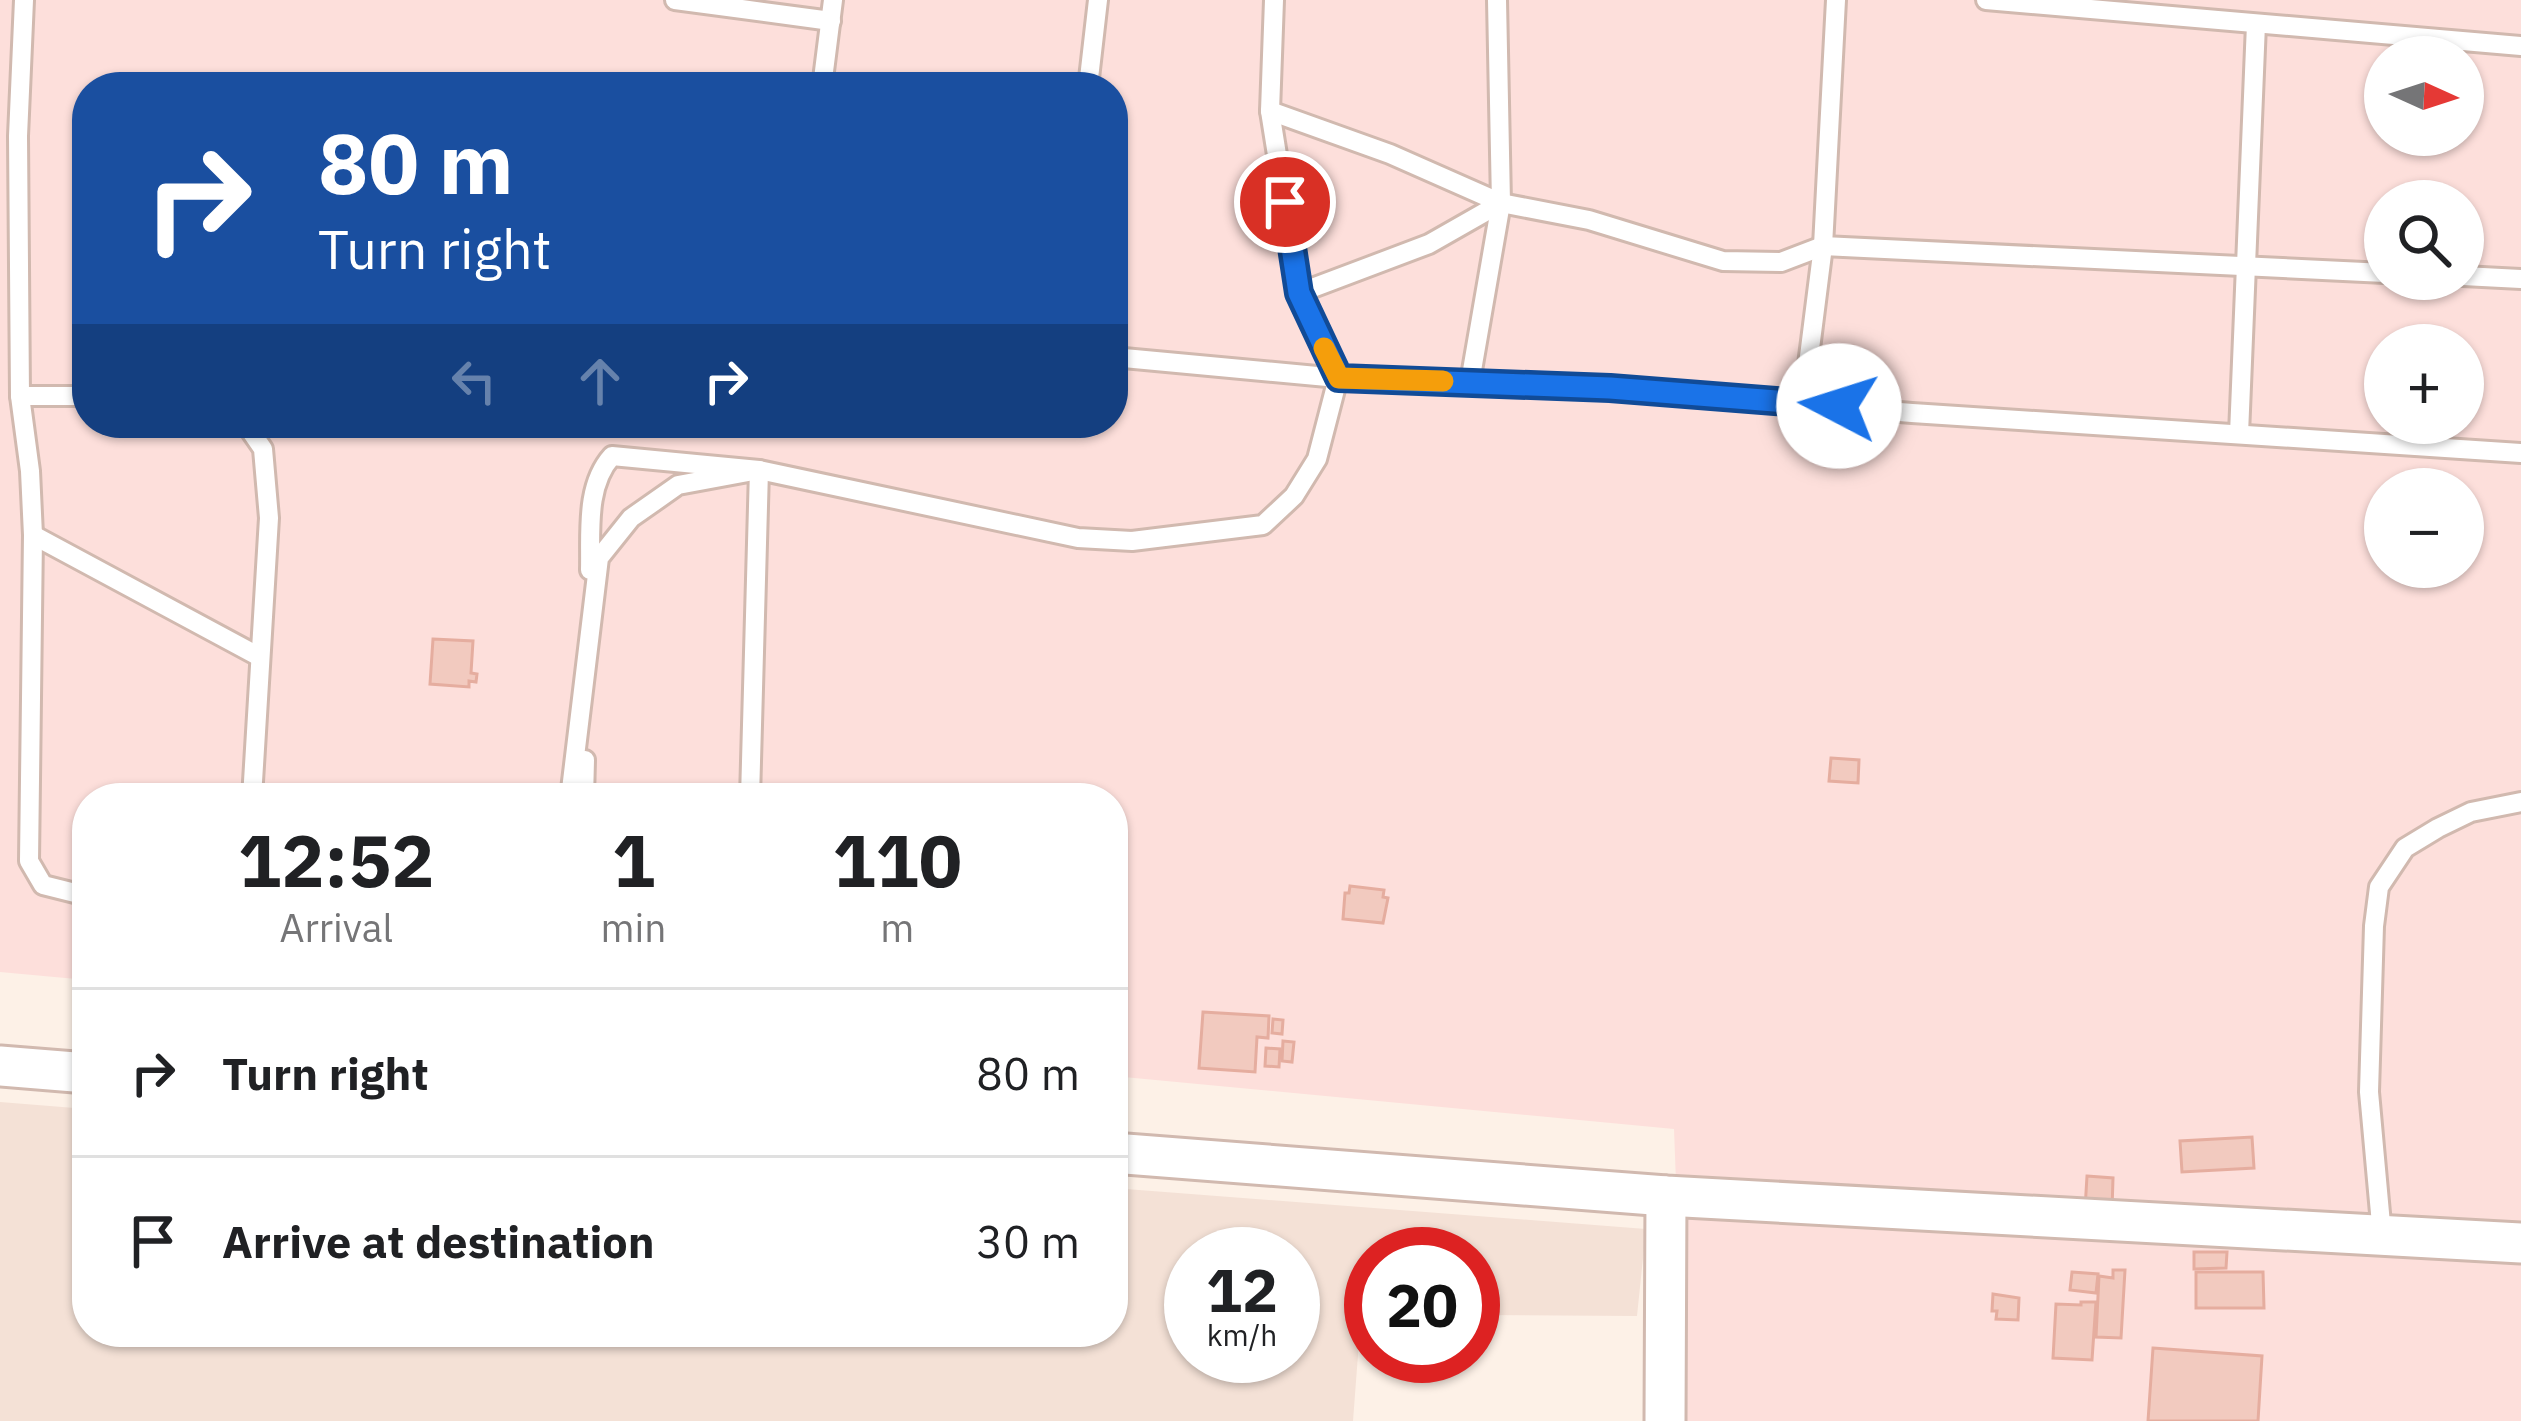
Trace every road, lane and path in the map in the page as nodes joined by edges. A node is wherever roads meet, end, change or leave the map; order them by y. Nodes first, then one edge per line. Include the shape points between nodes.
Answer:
1 (24, 0) edge
2 (676, 0) edge
3 (833, 0) edge
4 (1098, 0) edge
5 (1274, 0) edge
6 (1497, 0) edge
7 (1836, 0) edge
8 (1987, 0) edge
9 (831, 21) junction
10 (2256, 24) junction
11 (2521, 46) edge
12 (824, 72) edge
13 (1090, 72) edge
14 (1270, 111) junction
15 (1501, 203) junction
16 (1823, 246) junction
17 (2246, 267) junction
18 (2364, 272) edge
19 (2484, 277) edge
20 (2521, 279) edge
21 (1299, 293) junction
22 (1128, 358) edge
23 (1339, 378) junction
24 (1470, 382) junction
25 (20, 396) junction
26 (72, 396) edge
27 (1803, 404) junction
28 (2240, 434) junction
29 (255, 438) edge
30 (2521, 453) edge
31 (759, 470) junction
32 (33, 535) junction
33 (260, 657) junction
34 (253, 783) edge
35 (572, 783) edge
36 (584, 783) edge
37 (750, 783) edge
38 (2521, 802) edge
39 (72, 892) edge
40 (0, 1066) edge
41 (72, 1071) edge
42 (1128, 1154) edge
43 (1666, 1196) junction
44 (2383, 1235) junction
45 (2521, 1243) edge
46 (1665, 1421) edge

1 - 25 lane
2 - 9 lane
3 - 9 lane
4 - 13 lane
5 - 14 lane
6 - 15 lane
7 - 16 lane
8 - 10 lane
9 - 12 lane
10 - 11 lane
10 - 17 lane
14 - 15 lane
14 - 21 lane
15 - 16 lane via 1723,261 1781,262
15 - 21 lane via 1429,244
15 - 24 lane
16 - 17 lane
16 - 27 lane
17 - 18 lane
17 - 28 lane
19 - 20 lane
21 - 23 lane
22 - 23 lane
23 - 24 lane
23 - 31 lane via 1317,459 1263,524 1132,541 1078,538
24 - 27 lane
25 - 26 lane
25 - 32 lane
27 - 28 lane
28 - 30 lane
29 - 33 lane via 269,518
31 - 35 lane via 678,485 631,518 599,558
31 - 36 lane via 612,456 601,469 592,500
31 - 37 lane
32 - 33 lane
32 - 39 lane via 29,861 43,885
33 - 34 lane
38 - 44 lane via 2438,828 2405,848 2379,886 2369,1092
40 - 41 street
42 - 43 street
43 - 44 street
43 - 46 street
44 - 45 street

